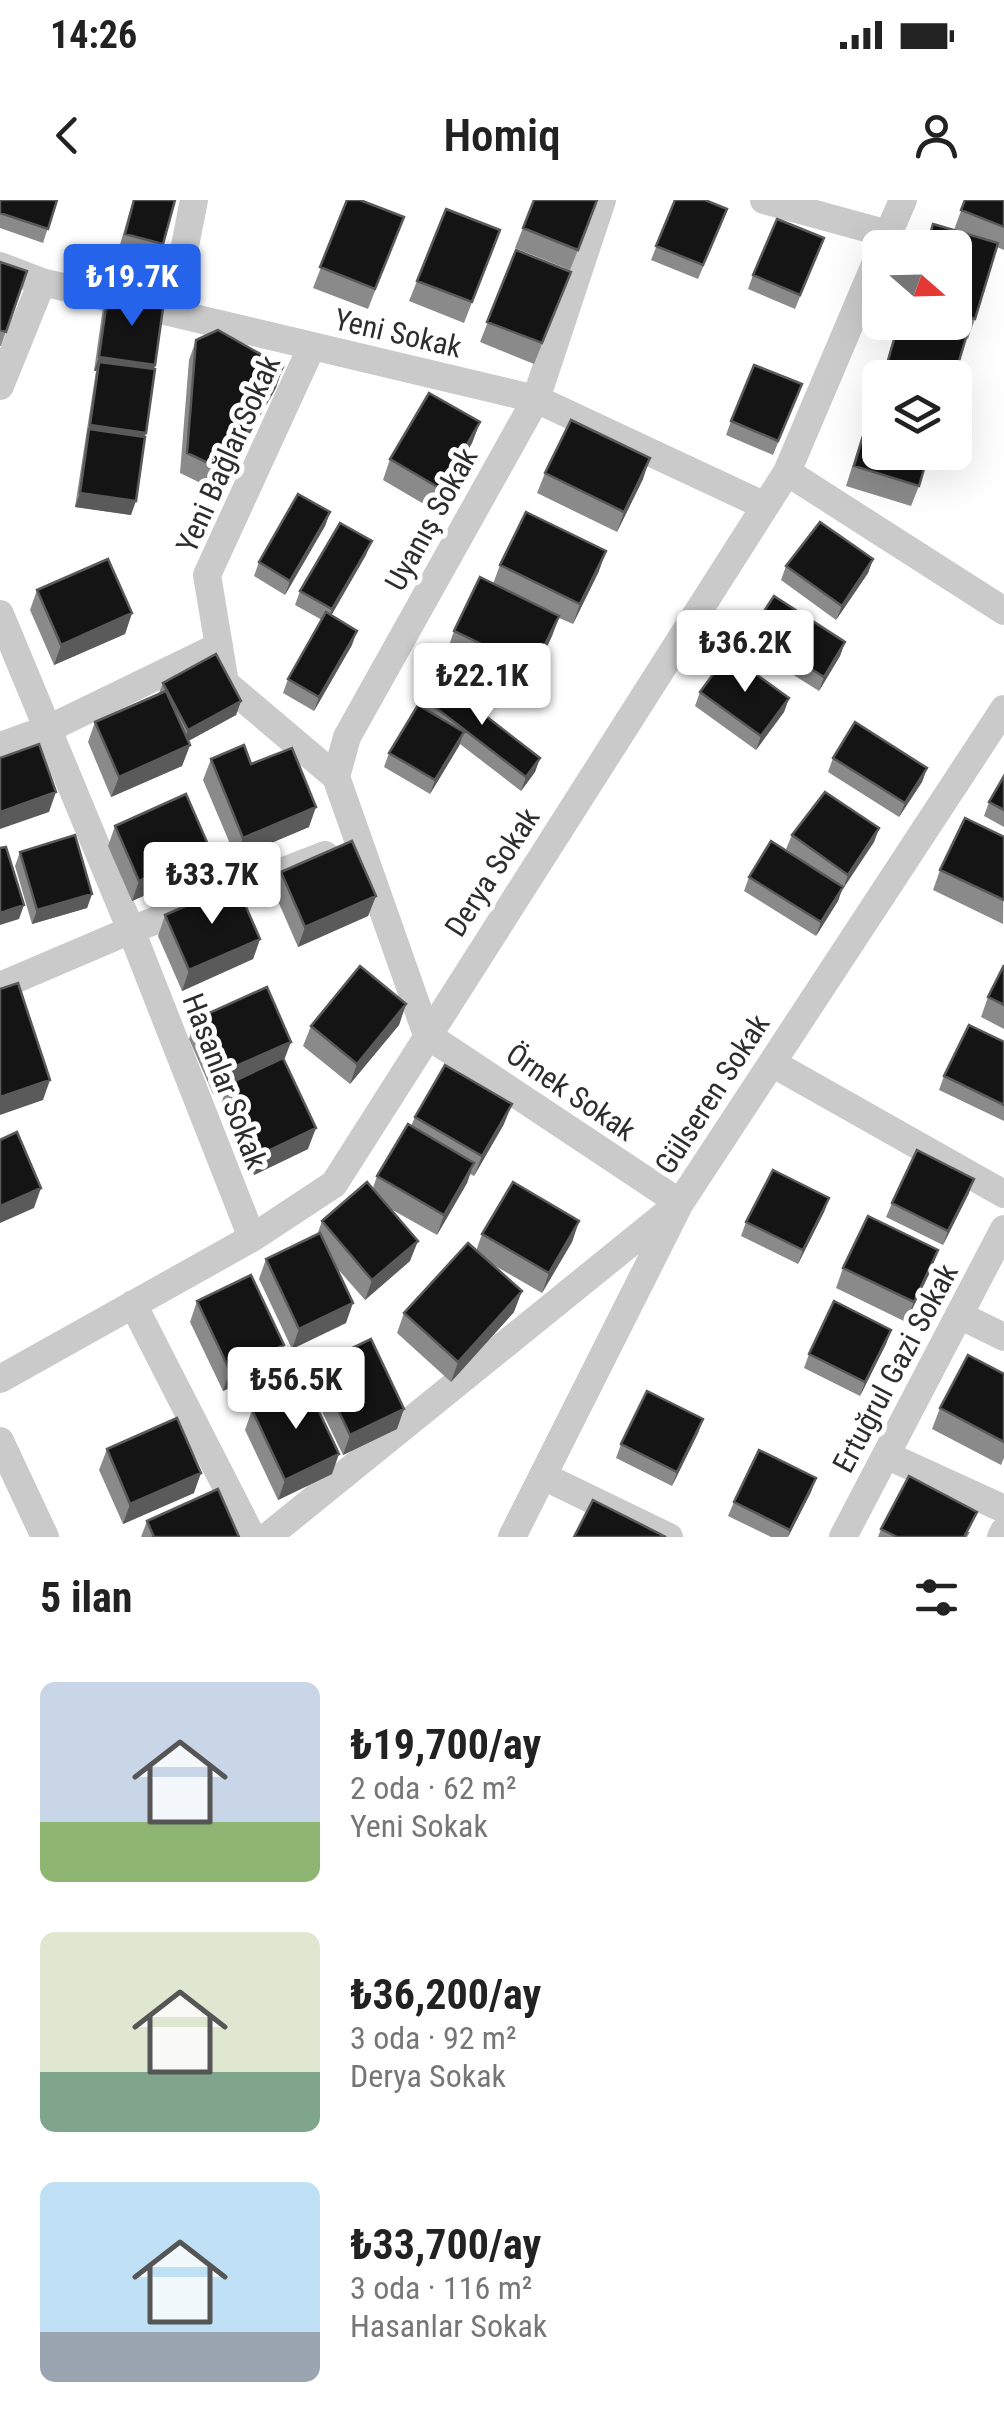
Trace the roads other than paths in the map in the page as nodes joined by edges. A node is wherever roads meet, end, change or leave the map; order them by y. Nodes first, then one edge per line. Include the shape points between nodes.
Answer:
1 (194, 200) edge
2 (602, 200) edge
3 (764, 200) edge
4 (902, 200) edge
5 (890, 230) edge
6 (862, 237) edge
7 (0, 266) edge
8 (42, 282) junction
9 (862, 296) edge
10 (172, 312) junction
11 (312, 346) junction
12 (0, 386) edge
13 (536, 399) junction
14 (787, 472) junction
15 (765, 506) junction
16 (1004, 611) edge
17 (0, 614) edge
18 (218, 646) junction
19 (1004, 708) edge
20 (48, 730) junction
21 (0, 746) edge
22 (336, 777) junction
23 (359, 842) junction
24 (131, 930) junction
25 (0, 986) edge
26 (427, 1035) junction
27 (772, 1062) junction
28 (1004, 1194) edge
29 (680, 1203) junction
30 (1004, 1229) edge
31 (252, 1238) junction
32 (133, 1304) junction
33 (959, 1316) junction
34 (1004, 1337) edge
35 (0, 1379) edge
36 (0, 1441) edge
37 (886, 1454) junction
38 (543, 1476) junction
39 (11, 1491) edge
40 (1004, 1508) edge
41 (45, 1537) edge
42 (252, 1537) edge
43 (266, 1537) edge
44 (512, 1537) edge
45 (670, 1537) edge
46 (843, 1537) edge

1 - 10 street
2 - 13 street, Uyanış Sokak
3 - 6 street
4 - 5 street, Derya Sokak
7 - 8 street, Yeni Sokak
8 - 10 street, Yeni Sokak
8 - 12 street
9 - 14 street, Derya Sokak
10 - 11 street, Yeni Sokak
11 - 13 street, Yeni Sokak
11 - 18 street, Yeni Bağlar Sokak via 208,574
13 - 15 street, Yeni Sokak
13 - 22 street, Uyanış Sokak via 347,737
14 - 15 street, Derya Sokak
14 - 16 street
15 - 26 street, Derya Sokak
17 - 20 street, Hasanlar Sokak
18 - 20 street
18 - 22 street, Yeni Bağlar Sokak via 224,683
19 - 27 street, Gülseren Sokak
20 - 21 street
20 - 24 street, Hasanlar Sokak
22 - 23 street
23 - 24 street
23 - 26 street
24 - 25 street
24 - 31 street, Hasanlar Sokak
26 - 29 street, Örnek Sokak
26 - 31 street, Derya Sokak via 334,1184
27 - 28 street
27 - 29 street, Gülseren Sokak
29 - 38 street, Gülseren Sokak
29 - 43 street
30 - 33 street, Ertuğrul Gazi Sokak
31 - 32 street, Derya Sokak
32 - 35 street, Derya Sokak
32 - 42 street
33 - 34 street
33 - 37 street, Ertuğrul Gazi Sokak
36 - 39 street
37 - 40 street
37 - 46 street, Ertuğrul Gazi Sokak
38 - 44 street, Gülseren Sokak
38 - 45 street
39 - 41 street

